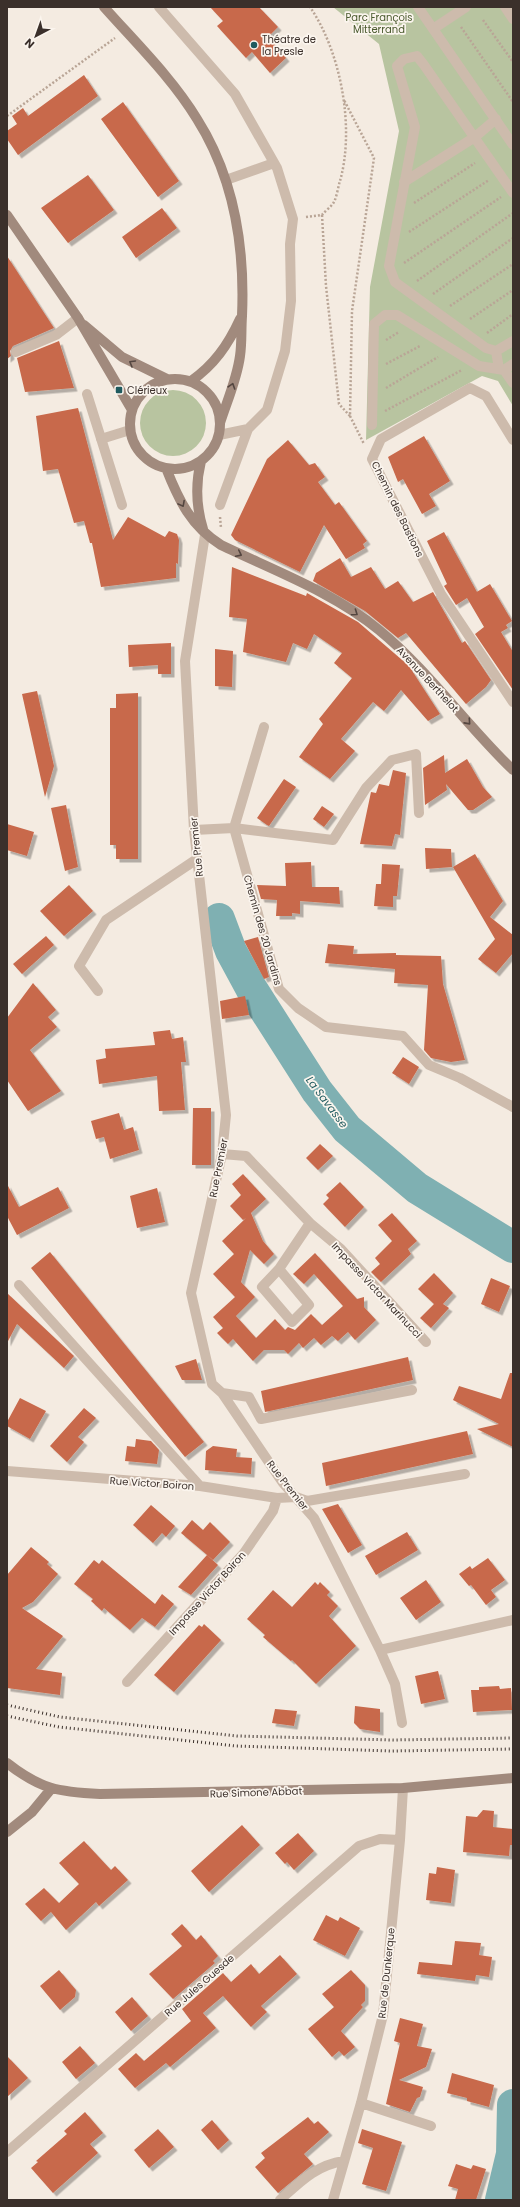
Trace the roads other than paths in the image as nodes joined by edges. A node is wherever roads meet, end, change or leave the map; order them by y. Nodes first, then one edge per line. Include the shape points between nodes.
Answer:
1 (159, 7) edge
2 (418, 7) edge
3 (466, 7) edge
4 (505, 7) edge
5 (107, 10) edge
6 (513, 19) edge
7 (433, 29) junction
8 (496, 120) junction
9 (474, 136) junction
10 (513, 145) edge
11 (274, 163) junction
12 (226, 180) junction
13 (404, 182) junction
14 (512, 192) edge
15 (7, 215) edge
16 (242, 314) junction
17 (78, 318) junction
18 (513, 341) edge
19 (16, 352) dead end
20 (496, 352) junction
21 (506, 368) edge
22 (167, 379) junction
23 (191, 381) junction
24 (513, 383) edge
25 (86, 394) dead end
26 (132, 410) junction
27 (372, 422) road end
28 (220, 423) junction
29 (130, 430) junction
30 (248, 430) junction
31 (219, 435) junction
32 (101, 439) junction
33 (513, 440) edge
34 (201, 461) junction
35 (166, 468) junction
36 (122, 505) dead end
37 (220, 505) road end
38 (205, 535) junction
39 (513, 702) edge
40 (264, 727) dead end
41 (513, 770) edge
42 (419, 813) dead end
43 (234, 828) junction
44 (194, 830) junction
45 (197, 859) junction
46 (98, 991) dead end
47 (513, 1106) edge
48 (222, 1154) junction
49 (310, 1223) junction
50 (279, 1269) junction
51 (19, 1285) dead end
52 (426, 1342) dead end
53 (412, 1390) dead end
54 (222, 1393) junction
55 (7, 1471) edge
56 (465, 1474) dead end
57 (200, 1486) junction
58 (296, 1497) junction
59 (277, 1498) junction
60 (513, 1620) edge
61 (380, 1650) junction
62 (127, 1682) dead end
63 (402, 1723) dead end
64 (7, 1763) edge
65 (513, 1778) edge
66 (403, 1788) junction
67 (51, 1789) junction
68 (7, 1832) edge
69 (400, 1840) junction
70 (361, 2104) junction
71 (431, 2126) dead end
72 (7, 2152) edge
73 (344, 2161) junction
74 (280, 2200) edge
75 (333, 2200) edge

1 - 11 street via 235,94
2 - 7 street
3 - 7 street
4 - 6 street
5 - 12 main road via 157,65 197,119
7 - 8 street
8 - 9 street
8 - 10 street
9 - 13 street
9 - 13 street via 417,56 404,59 397,66 415,127
9 - 14 street
11 - 12 street
11 - 30 street via 293,219 290,244 291,300 285,351 267,410
12 - 16 main road via 241,249 244,276
13 - 20 street via 389,266 395,282 486,348
15 - 17 main road
16 - 23 main road via 223,350 207,370
28 -> 16 main road via 240,356
17 - 19 street via 56,335
22 -> 17 main road via 122,357
17 - 26 main road
18 - 20 street
20 - 21 street
21 - 24 street
21 - 27 street via 480,366 397,315 385,314 374,324
22 - 23 main road
22 - 26 main road via 145,390
23 - 28 main road via 212,398 218,409
25 - 32 street
26 - 29 main road
28 - 31 main road
29 - 32 street
29 - 35 main road via 141,454 152,463
30 - 31 street
30 - 37 street
31 - 34 main road via 209,454
32 - 36 street
33 - 39 street, Chemin des Bastions via 486,396 470,388 381,439 372,459 441,594
34 - 35 main road via 190,467
34 - 38 main road via 197,508
35 -> 38 main road, Avenue Berthelot via 186,512
38 -> 41 main road, Avenue Berthelot via 340,603 378,629 412,660
38 - 44 street, Rue Premier via 185,662
40 - 43 street
42 - 43 street via 416,754 392,760 366,788 333,840
43 - 44 street
43 - 47 street, Chemin des 20 Jardins via 279,989 298,1008 326,1027 404,1036 429,1065
44 - 45 street, Rue Premier
45 - 46 street via 106,920 79,966
45 - 48 street, Rue Premier via 226,1115
48 - 49 street, Impasse Victor Marinucci via 246,1156
48 - 54 street, Rue Premier via 191,1292 212,1384
49 - 50 street
49 - 52 street, Impasse Victor Marinucci via 340,1249
50 - 50 street via 262,1287 292,1322 309,1305
51 - 57 street
53 - 54 street via 261,1419 249,1397
54 - 58 street, Rue Premier via 283,1483
55 - 57 street, Rue Victor Boiron
56 - 58 street, Rue Victor Boiron via 307,1501
57 - 59 street, Rue Victor Boiron
58 - 59 street, Rue Victor Boiron
58 - 61 street, Rue Premier via 314,1518
59 - 62 street, Impasse Victor Boiron via 274,1511 244,1553
60 - 61 street
61 - 63 street, Rue Premier via 395,1684
64 - 67 main road, Rue Simone Abbat via 28,1779
65 - 66 main road, Rue Simone Abbat
66 - 67 main road, Rue Simone Abbat via 100,1794
66 - 69 street, Rue de Dunkerque
67 - 68 main road via 32,1812
69 - 70 street, Rue de Dunkerque via 383,2015
69 - 72 street, Rue Jules Guesde via 380,1839 359,1846
70 - 71 street
70 - 73 street, Rue de Dunkerque
73 - 74 street via 312,2171
73 - 75 street, Rue de Dunkerque

